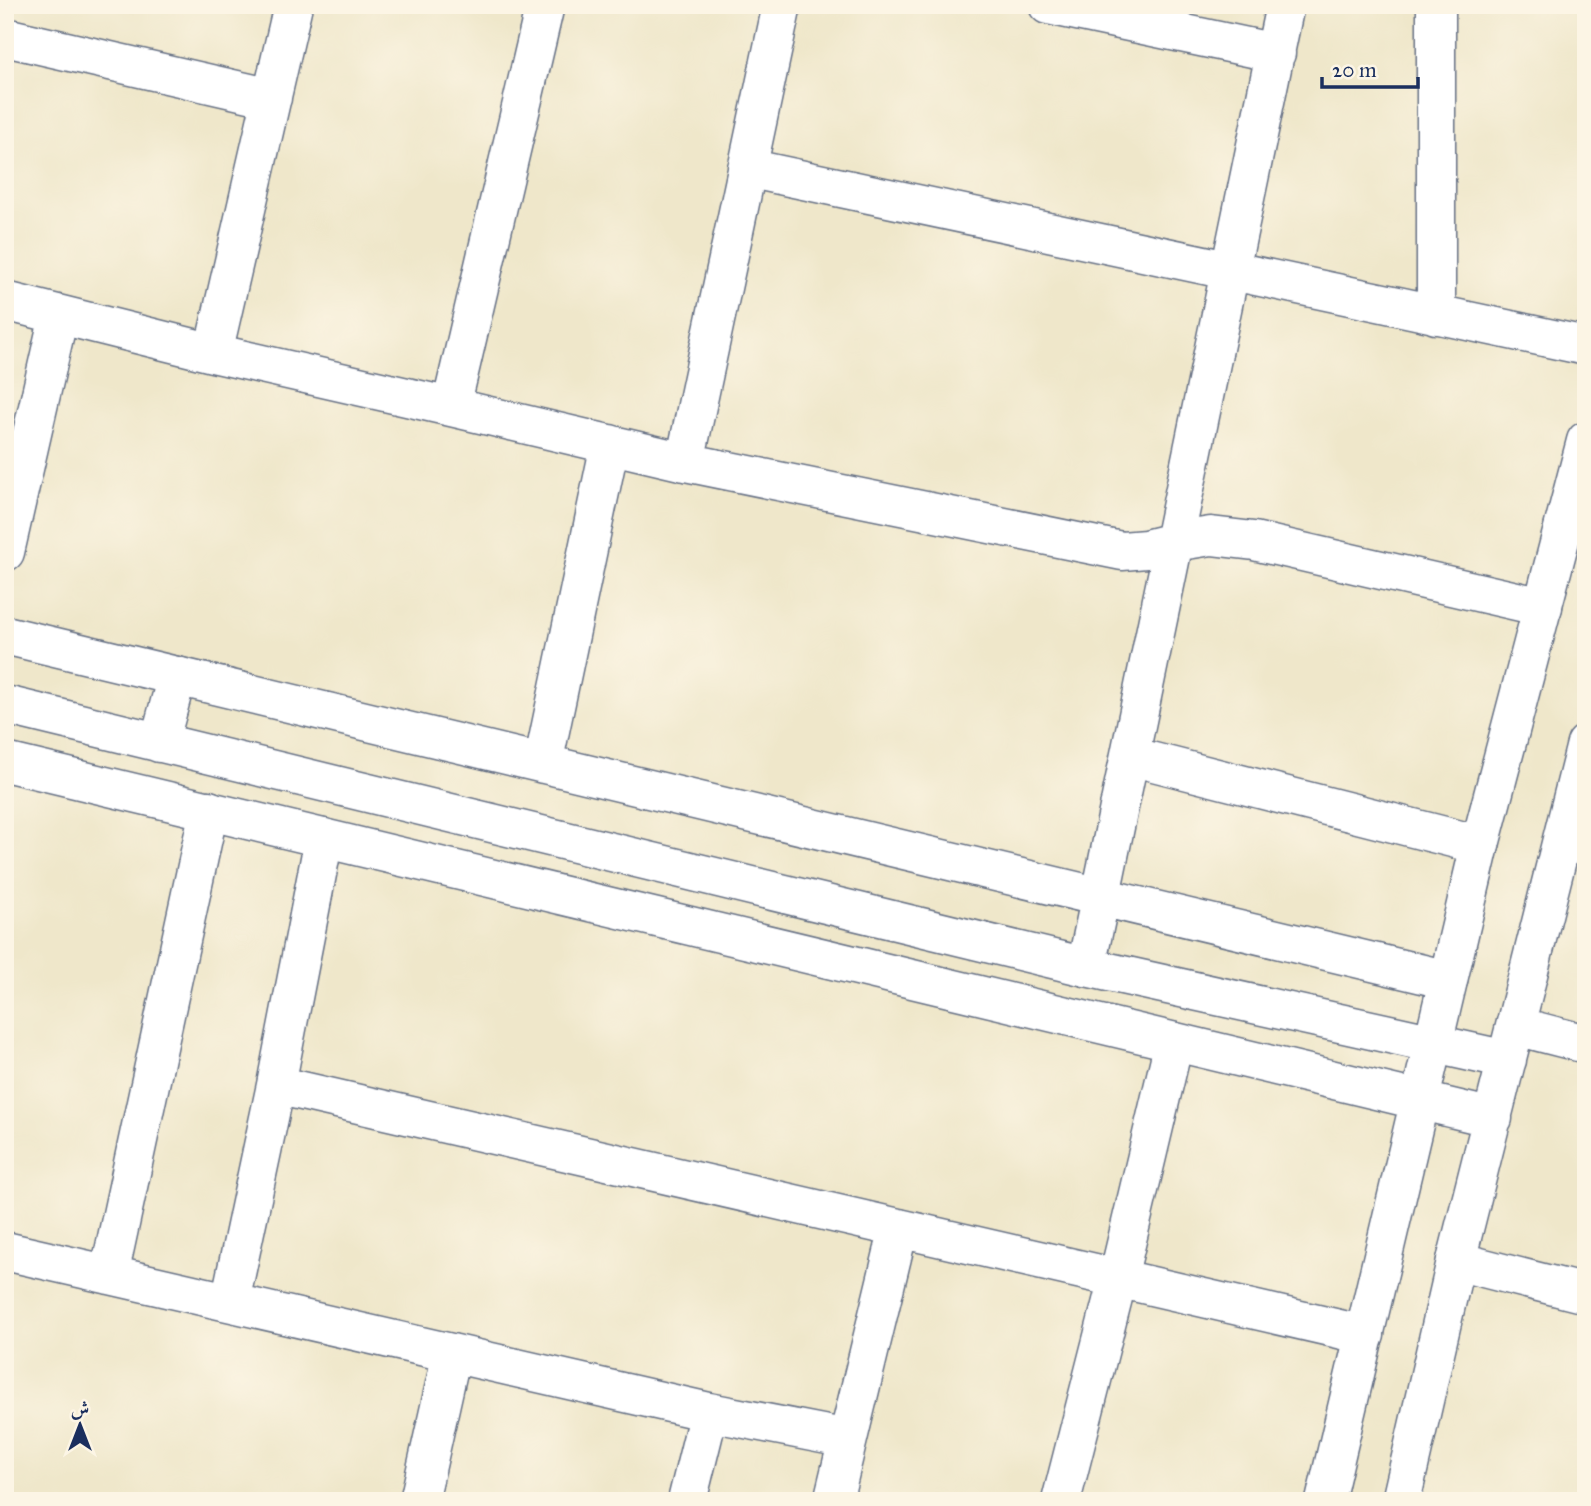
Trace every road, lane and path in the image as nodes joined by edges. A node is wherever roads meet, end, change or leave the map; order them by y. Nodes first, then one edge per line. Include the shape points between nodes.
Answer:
1 (293, 5) edge
2 (545, 5) edge
3 (782, 5) edge
4 (1048, 5) edge
5 (1285, 5) edge
6 (1436, 5) edge
7 (5, 37) edge
8 (1276, 52) junction
9 (272, 98) junction
10 (747, 168) junction
11 (1230, 272) junction
12 (5, 302) edge
13 (59, 315) junction
14 (1436, 315) junction
15 (1586, 346) edge
16 (213, 353) junction
17 (451, 407) junction
18 (1586, 441) edge
19 (610, 444) junction
20 (685, 462) junction
21 (1579, 497) edge
22 (1174, 542) junction
23 (5, 552) edge
24 (1543, 607) junction
25 (5, 635) edge
26 (177, 676) junction
27 (5, 705) edge
28 (159, 743) junction
29 (1585, 754) edge
30 (1130, 756) junction
31 (5, 762) edge
32 (543, 764) junction
33 (209, 810) junction
34 (324, 838) junction
35 (1480, 845) junction
36 (1101, 897) junction
37 (1086, 967) junction
38 (1448, 979) junction
39 (1174, 1042) junction
40 (1512, 1043) junction
41 (1433, 1044) junction
42 (1586, 1044) edge
43 (276, 1084) junction
44 (1419, 1101) junction
45 (1493, 1118) junction
46 (899, 1228) junction
47 (5, 1251) edge
48 (1456, 1261) junction
49 (109, 1275) junction
50 (1118, 1278) junction
51 (1586, 1294) edge
52 (230, 1303) junction
53 (1364, 1335) junction
54 (452, 1353) junction
55 (709, 1412) junction
56 (848, 1439) junction
57 (419, 1501) edge
58 (687, 1501) edge
59 (834, 1501) edge
60 (1061, 1501) edge
61 (1325, 1501) edge
62 (1401, 1501) edge

1 - 9 street
2 - 17 street
3 - 10 street
4 - 8 street
5 - 8 street
6 - 14 street
7 - 9 street
8 - 11 street
9 - 16 street
10 - 11 street
10 - 20 street
11 - 14 street
11 - 22 street
12 - 13 street
13 - 16 street
13 - 23 street
14 - 15 street
16 - 17 street
17 - 19 street
18 - 21 street
19 - 20 street
19 - 32 street
20 - 22 street via 1122,551
21 - 24 street
22 - 24 street via 1212,536 1254,541
22 - 30 street
24 - 35 street
25 - 26 street
26 - 28 street
26 - 32 street
27 - 28 street
28 - 37 street
29 - 40 street
30 - 35 street
30 - 36 street
31 - 33 street
32 - 36 street
33 - 34 street
33 - 49 street
34 - 39 street
34 - 43 street
35 - 38 street
36 - 37 street
36 - 38 street
37 - 41 street
38 - 41 street
39 - 44 street
39 - 50 street
40 - 41 street
40 - 42 street
40 - 45 street
41 - 44 street
43 - 46 street
43 - 52 street
44 - 45 street
44 - 53 street
45 - 48 street
46 - 50 street
46 - 56 street
47 - 49 street
48 - 51 street
48 - 62 street
49 - 52 street
50 - 53 street
50 - 60 street
52 - 54 street
53 - 61 street
54 - 55 street
54 - 57 street
55 - 56 street
55 - 58 street
56 - 59 street

